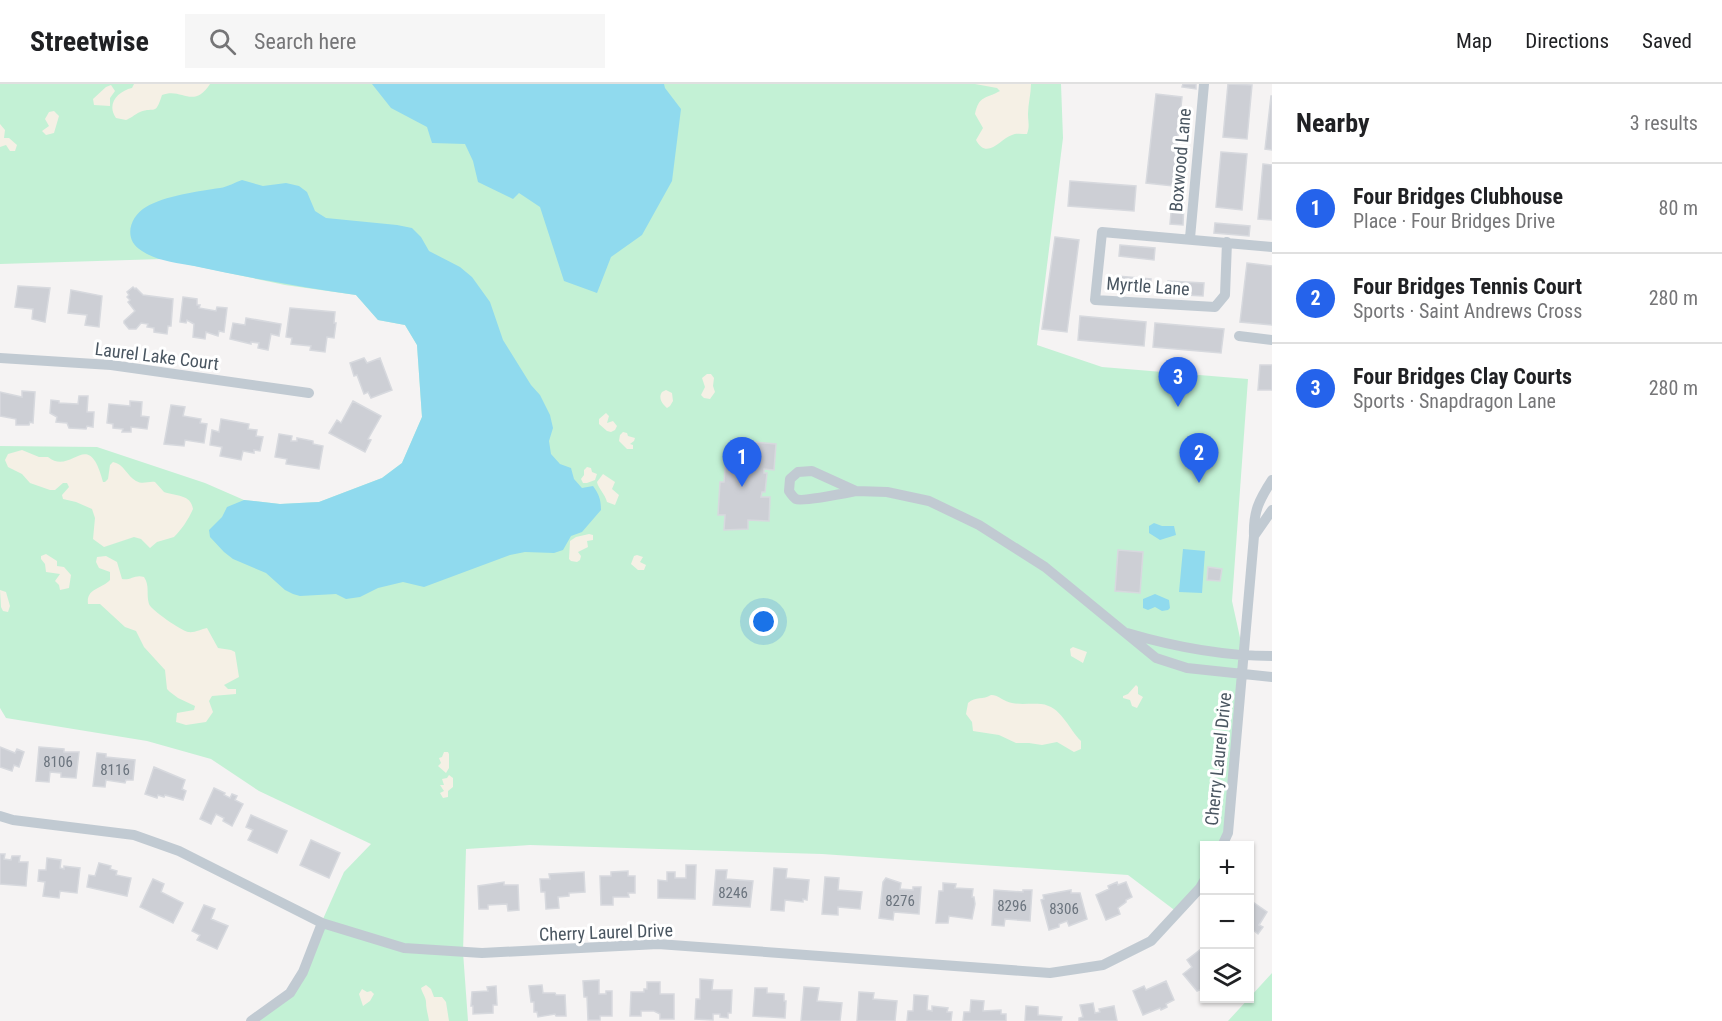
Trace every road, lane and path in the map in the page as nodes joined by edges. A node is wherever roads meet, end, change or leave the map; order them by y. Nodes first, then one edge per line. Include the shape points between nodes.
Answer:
1 (1204, 84) edge
2 (1190, 238) junction
3 (1227, 242) junction
4 (1272, 247) edge
5 (1239, 336) dead end
6 (1272, 340) edge
7 (0, 358) edge
8 (309, 393) dead end
9 (1272, 480) edge
10 (856, 491) junction
11 (1272, 510) edge
12 (1254, 537) junction
13 (1121, 631) junction
14 (1244, 656) junction
15 (1272, 656) edge
16 (1242, 674) junction
17 (1272, 677) edge
18 (0, 816) edge
19 (1224, 841) edge
20 (1200, 888) edge
21 (322, 922) junction
22 (251, 1021) edge

1 - 2 street, Boxwood Lane
2 - 3 street, Myrtle Lane
2 - 3 street, Myrtle Lane via 1102,232 1095,300 1215,307 1225,295
3 - 4 street, Myrtle Lane
5 - 6 street
7 - 8 street, Laurel Lake Court via 111,365
9 - 12 street, Cherry Laurel Drive via 1253,518
10 - 10 street via 806,501 796,499 789,491 790,479 798,472 812,471
10 - 13 street via 887,492 929,501 979,525 1045,567
11 - 12 street
12 - 14 street, Cherry Laurel Drive
13 - 14 street via 1191,650
13 - 16 street via 1156,658 1187,668
14 - 15 street
14 - 16 street, Cherry Laurel Drive
16 - 17 street
16 - 19 street, Cherry Laurel Drive
18 - 21 street, Cherry Laurel Drive via 134,836 179,852
20 - 21 street, Cherry Laurel Drive via 1151,941 1103,965 1050,973 658,945 482,953 410,949
21 - 22 street via 303,972 290,993

